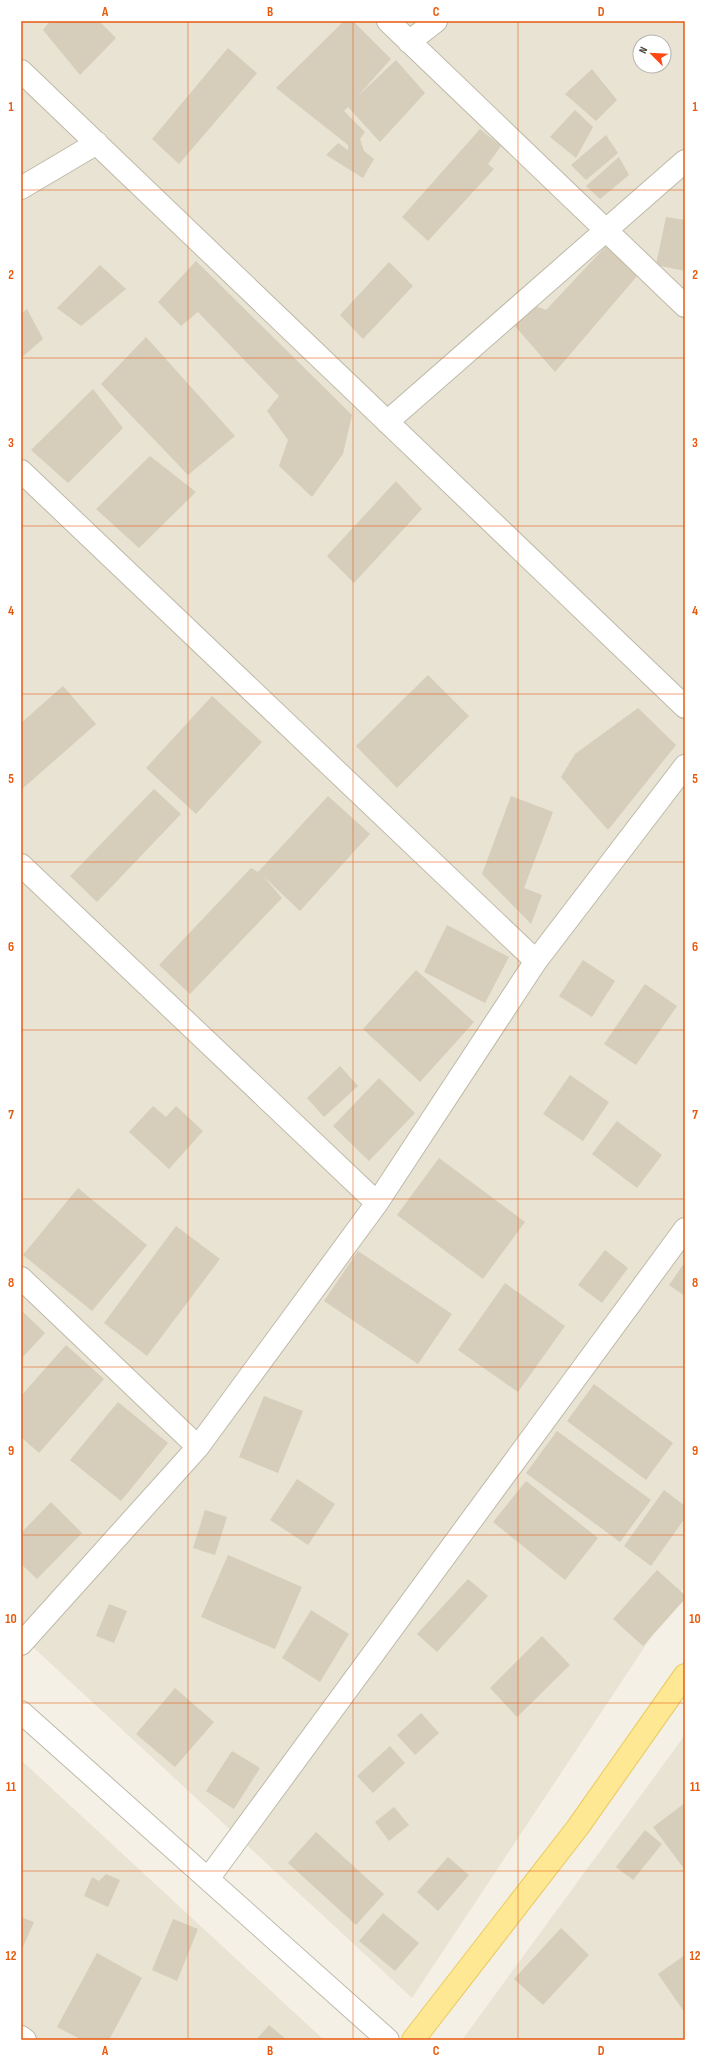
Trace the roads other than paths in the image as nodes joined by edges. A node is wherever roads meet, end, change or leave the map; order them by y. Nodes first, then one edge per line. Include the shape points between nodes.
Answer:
1 (388, 21) edge
2 (436, 21) edge
3 (409, 42) junction
4 (21, 71) edge
5 (97, 143) junction
6 (685, 161) edge
7 (21, 188) edge
8 (606, 230) junction
9 (685, 306) edge
10 (387, 422) junction
11 (21, 471) edge
12 (685, 708) edge
13 (685, 766) edge
14 (21, 865) edge
15 (536, 961) junction
16 (378, 1203) junction
17 (685, 1229) edge
18 (21, 1278) edge
19 (198, 1447) junction
20 (21, 1644) edge
21 (685, 1675) edge
22 (21, 1712) edge
23 (208, 1879) junction
24 (21, 2037) edge
25 (26, 2040) edge
26 (388, 2040) edge
27 (413, 2040) edge

1 - 3 street
2 - 3 street
3 - 8 street
4 - 5 street
5 - 7 street
5 - 10 street
6 - 8 street
8 - 9 street
8 - 10 street
10 - 12 street
11 - 15 street
13 - 15 street
14 - 16 street
15 - 16 street
16 - 19 street
17 - 23 street
18 - 19 street
19 - 20 street
21 - 27 main road via 578,1827
22 - 23 street
23 - 26 street
24 - 25 street

